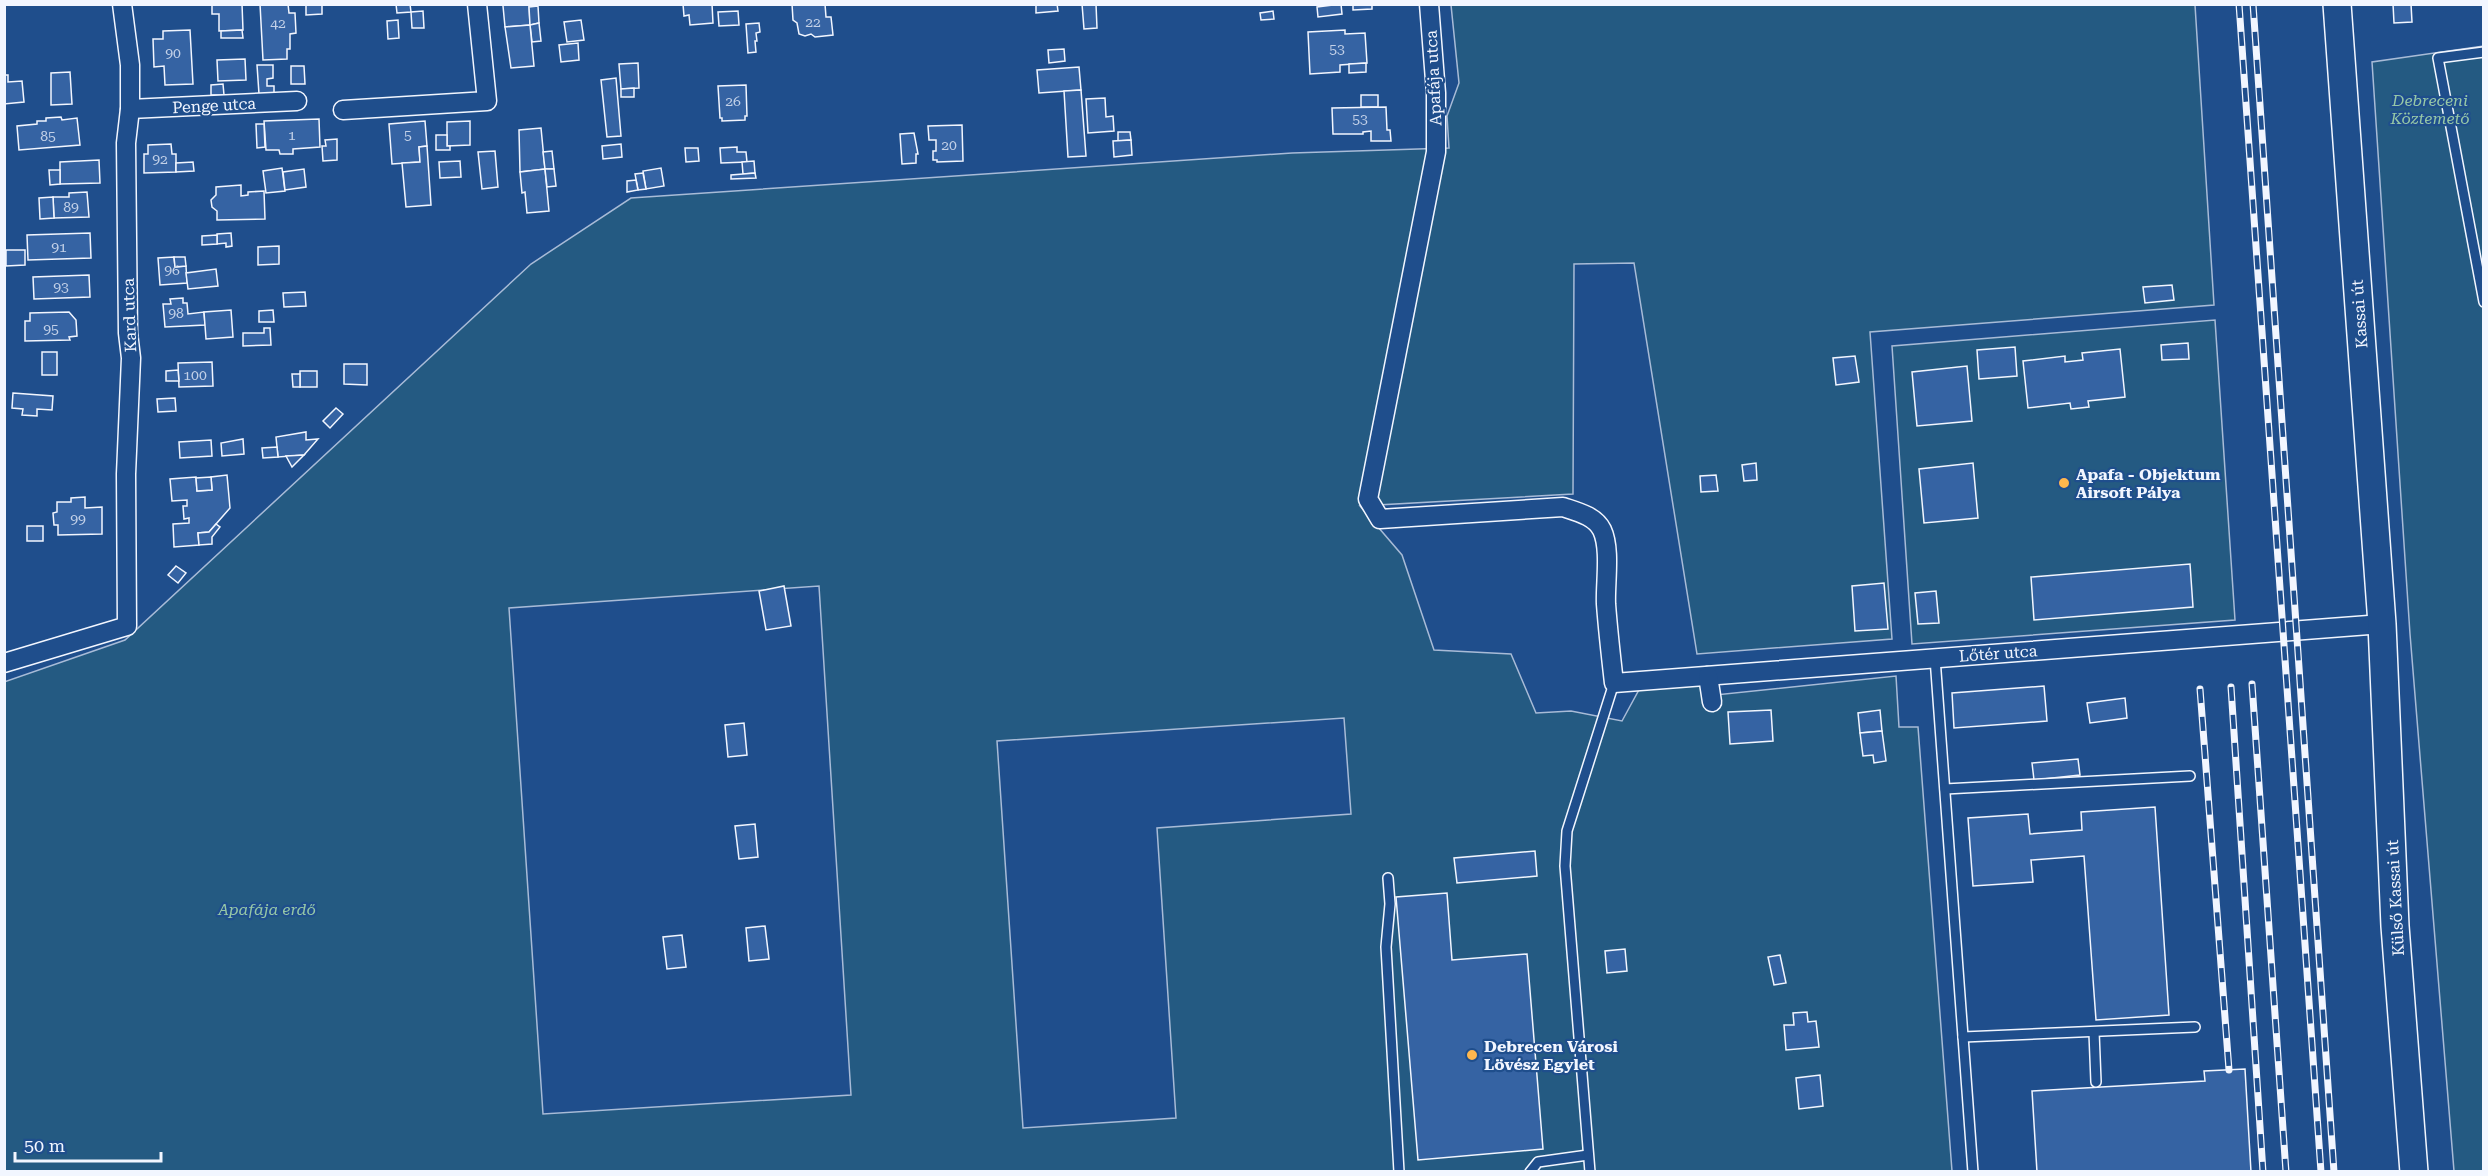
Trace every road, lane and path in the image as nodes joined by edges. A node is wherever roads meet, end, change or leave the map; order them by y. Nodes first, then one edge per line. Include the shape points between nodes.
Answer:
1 (122, 4) edge
2 (477, 4) edge
3 (1429, 4) edge
4 (2337, 4) edge
5 (2484, 52) edge
6 (297, 101) dead end
7 (130, 109) junction
8 (343, 111) dead end
9 (2484, 302) edge
10 (2382, 624) junction
11 (1935, 657) junction
12 (4, 663) edge
13 (1708, 676) junction
14 (1614, 683) junction
15 (1712, 702) dead end
16 (2190, 776) dead end
17 (1945, 789) junction
18 (1388, 878) dead end
19 (2195, 1028) dead end
20 (2094, 1032) junction
21 (1963, 1037) junction
22 (2096, 1082) dead end
23 (1588, 1155) junction
24 (1399, 1172) edge
25 (1530, 1172) edge
26 (1590, 1172) edge
27 (1973, 1172) edge
28 (2414, 1172) edge

1 - 7 street, Kard utca via 129,56
2 - 8 street via 487,101
3 - 14 street, Apafája utca via 1436,152 1368,499 1380,519 1563,507 1595,521 1603,531 1606,556
4 - 10 main road, Kassai út
5 - 9 lane via 2438,58
6 - 7 street, Penge utca
7 - 12 street, Kard utca via 126,143 131,358 126,474 127,626
10 - 11 street, Lőtér utca
10 - 28 main road, Külső Kassai út via 2395,926
11 - 13 street, Lőtér utca
11 - 17 lane
13 - 14 street, Lőtér utca
13 - 15 street
14 - 23 lane via 1567,831 1565,866
16 - 17 lane
17 - 21 lane
18 - 24 lane via 1386,947
19 - 20 lane
20 - 21 lane
20 - 22 lane
21 - 27 lane
23 - 25 lane via 1538,1162
23 - 26 lane

